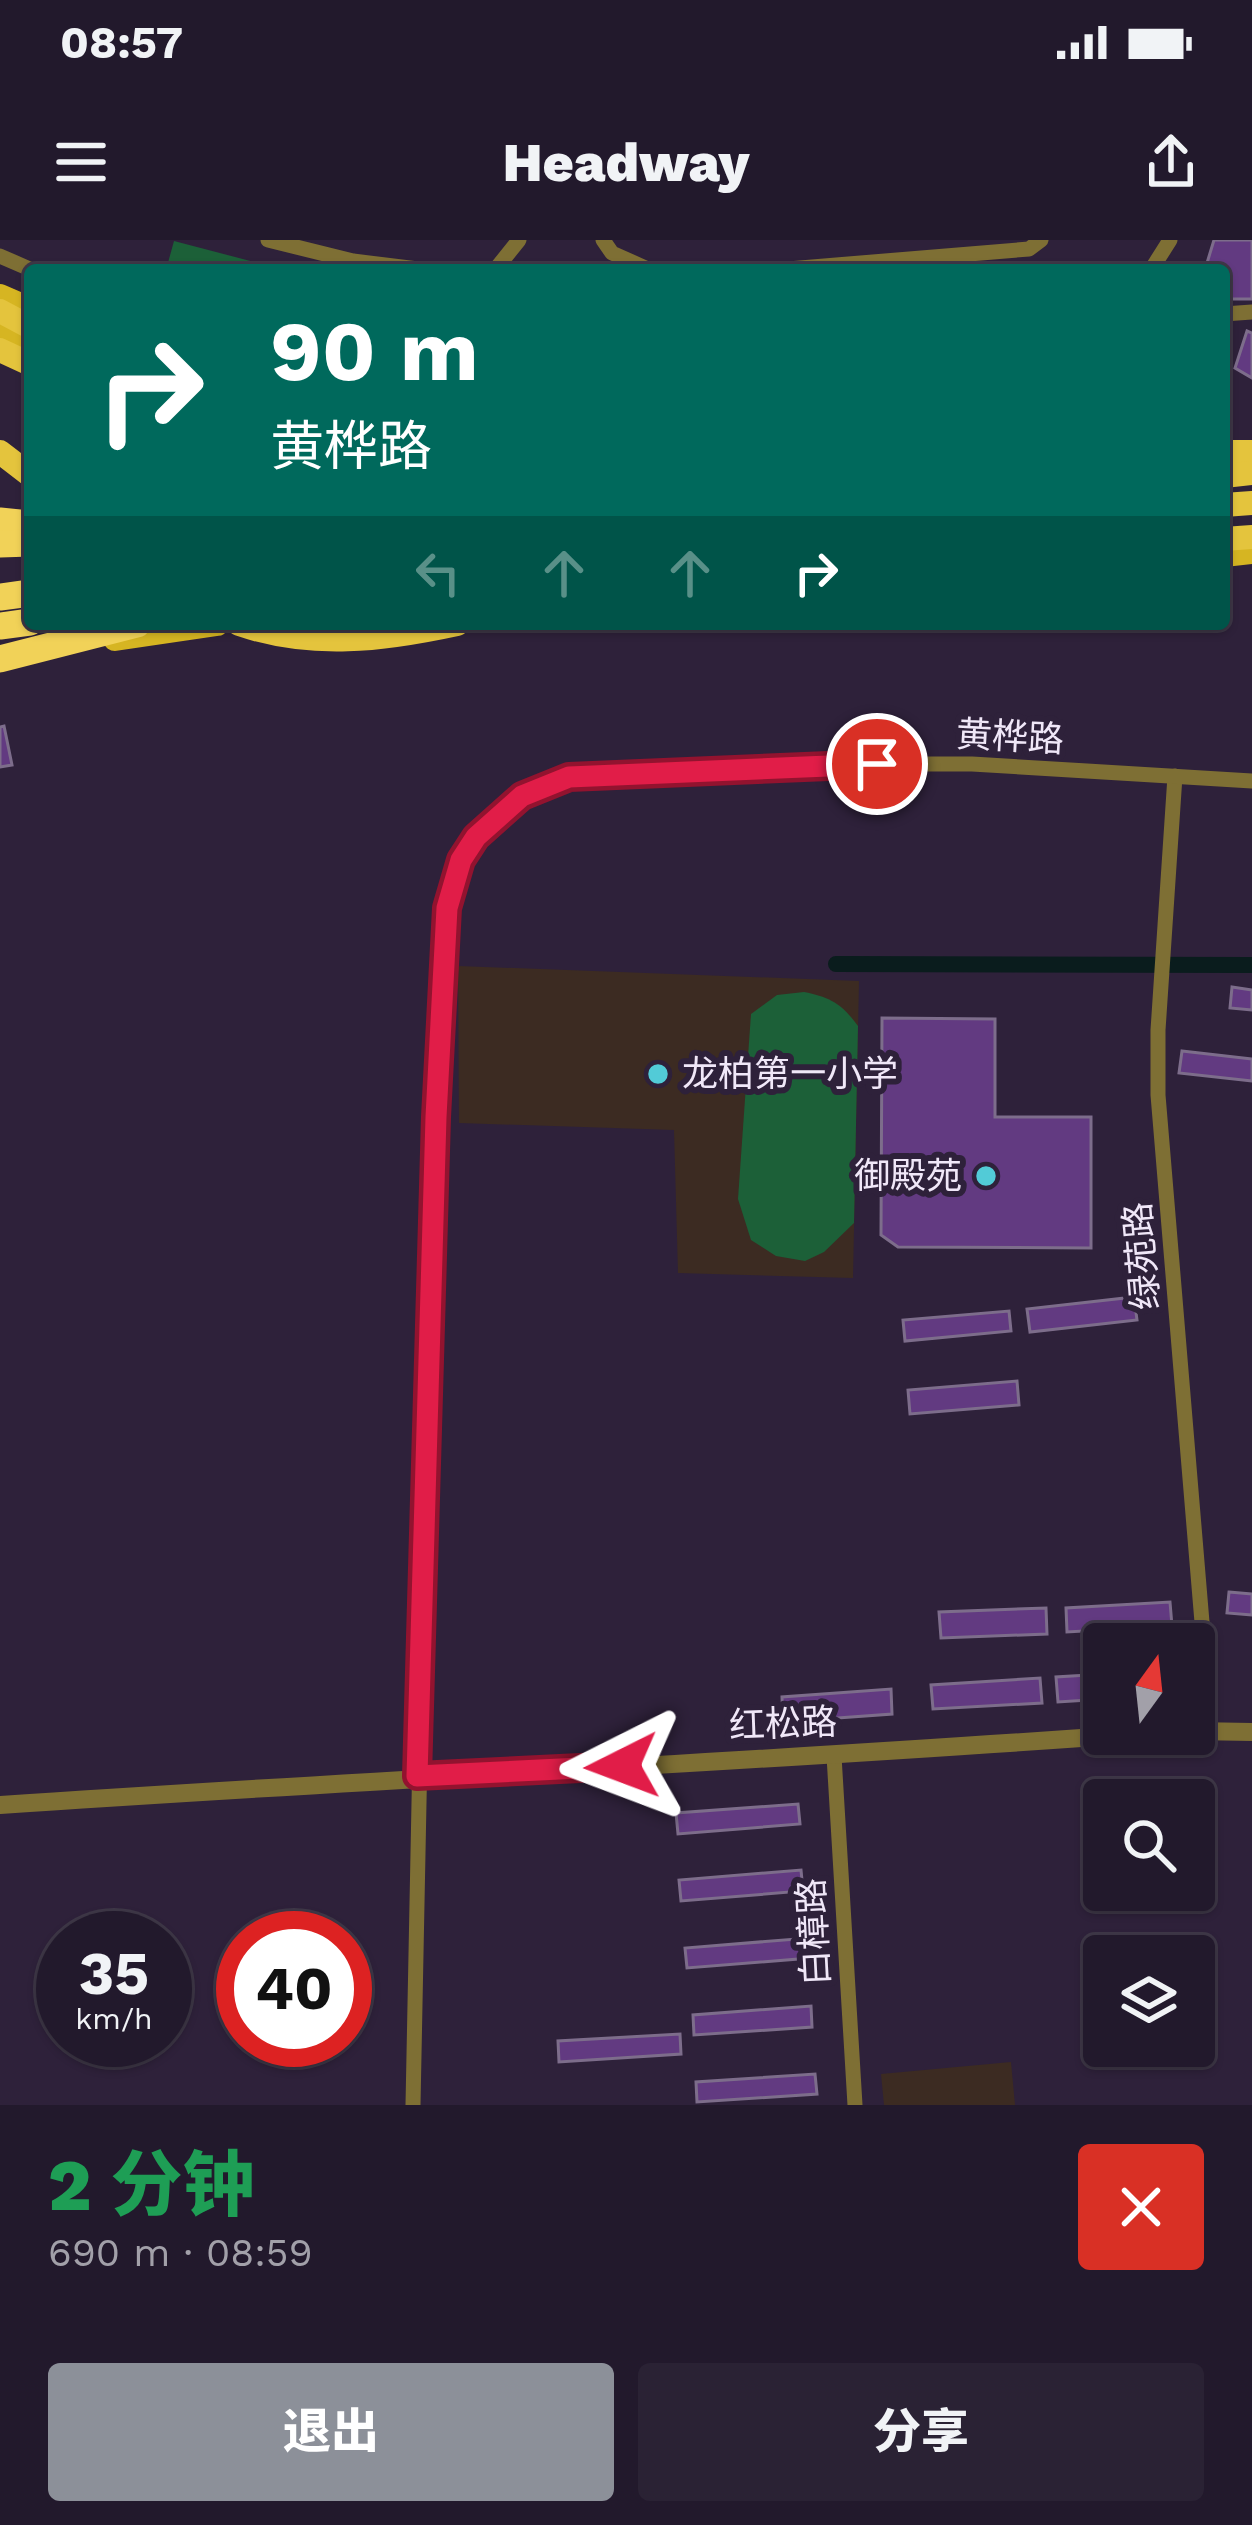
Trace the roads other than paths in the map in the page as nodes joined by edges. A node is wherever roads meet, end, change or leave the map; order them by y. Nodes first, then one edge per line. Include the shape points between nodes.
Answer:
1 (268, 240) edge
2 (519, 240) edge
3 (603, 240) edge
4 (1041, 240) edge
5 (377, 264) edge
6 (500, 264) edge
7 (636, 264) edge
8 (870, 264) edge
9 (0, 452) edge
10 (24, 470) edge
11 (112, 630) edge
12 (179, 630) edge
13 (256, 630) edge
14 (421, 630) edge
15 (0, 658) edge
16 (1175, 776) junction
17 (1252, 781) edge
18 (1195, 1623) edge
19 (1215, 1730) edge
20 (1252, 1732) edge
21 (1083, 1738) edge
22 (834, 1756) junction
23 (417, 1776) junction
24 (0, 1805) edge
25 (412, 2105) edge
26 (855, 2105) edge

1 - 5 street
2 - 6 street
3 - 7 street
4 - 8 street via 1029,249
9 - 10 highway
11 - 15 highway, bridge
12 - 15 main road
13 - 14 highway via 319,641
16 - 17 street, 黄桦路
16 - 18 street, 绿苑路 via 1158,1095
16 - 23 street, 黄桦路 via 877,764 569,777 522,796 476,837 452,885 444,943
19 - 20 street
21 - 22 street, 红松路
22 - 23 street, 红松路
22 - 26 street, 白樟路
23 - 24 street, 红松路
23 - 25 street, 黄桦路

